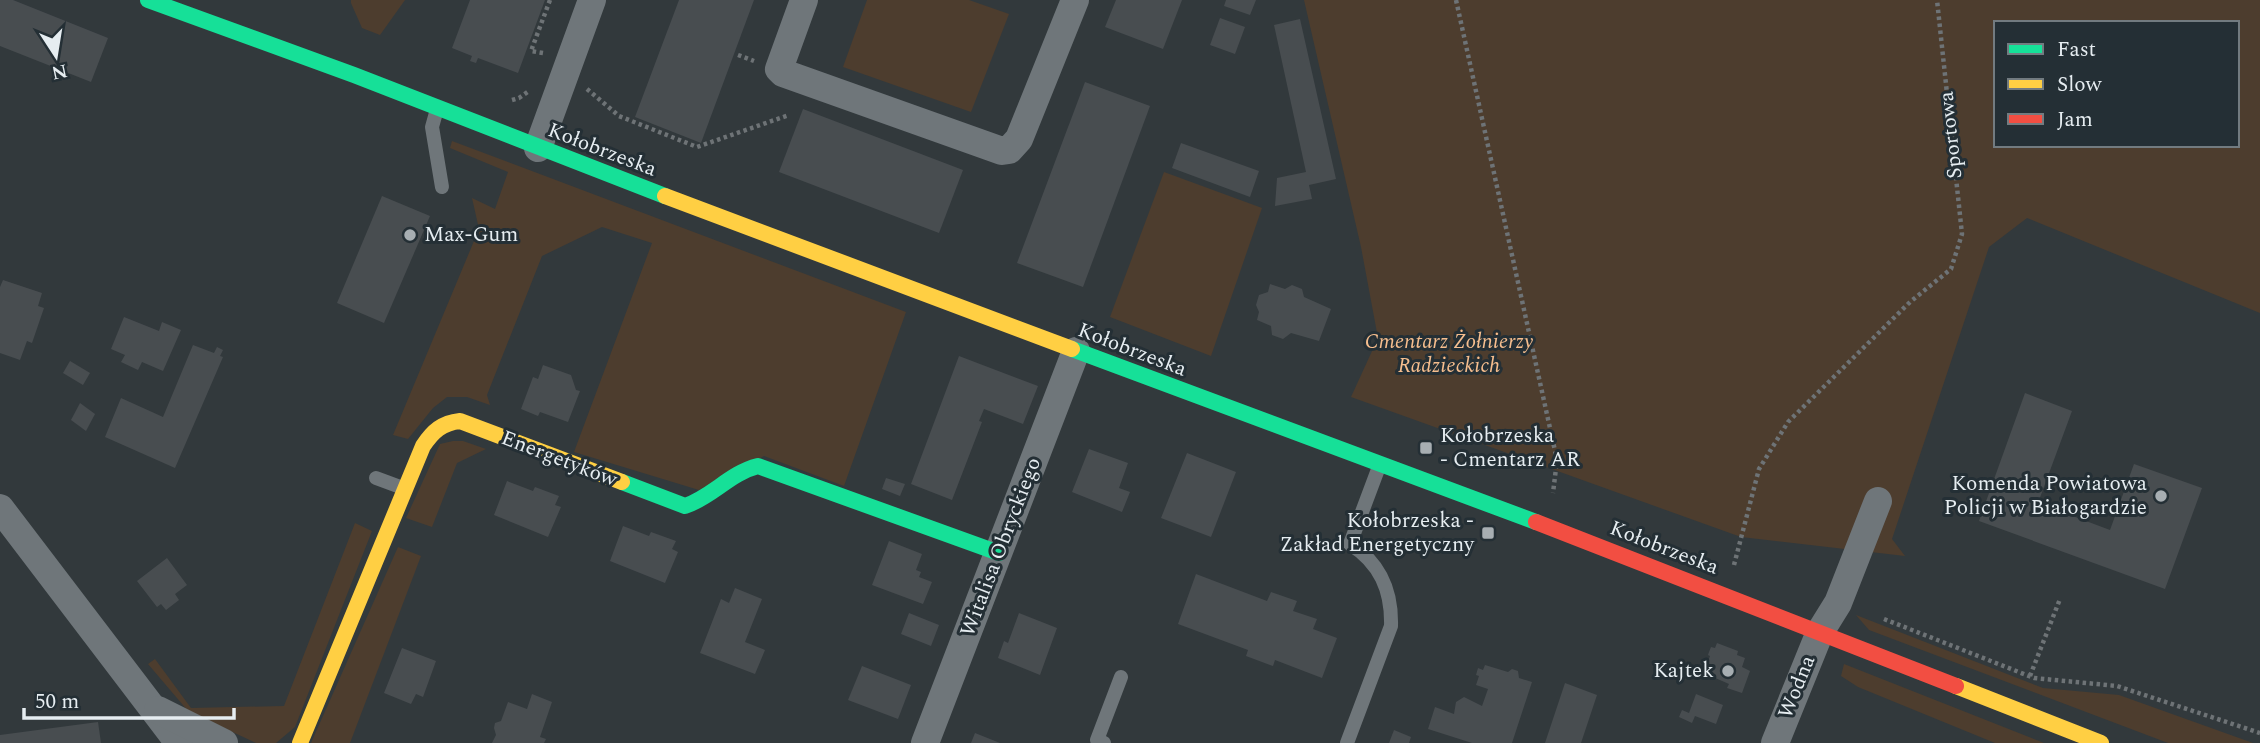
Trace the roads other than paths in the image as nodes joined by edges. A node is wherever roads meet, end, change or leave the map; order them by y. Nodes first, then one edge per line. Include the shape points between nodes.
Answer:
1 (148, 0) edge
2 (592, 0) edge
3 (804, 0) edge
4 (1074, 0) edge
5 (437, 108) junction
6 (538, 148) junction
7 (442, 187) dead end
8 (1076, 351) junction
9 (1381, 463) junction
10 (376, 478) dead end
11 (404, 488) junction
12 (1878, 501) dead end
13 (0, 508) edge
14 (999, 553) junction
15 (1819, 632) junction
16 (1121, 677) dead end
17 (151, 707) junction
18 (178, 743) edge
19 (224, 743) edge
20 (300, 743) edge
21 (925, 743) edge
22 (1104, 743) edge
23 (1347, 743) edge
24 (1775, 743) edge
25 (2101, 743) edge

1 - 5 main road, Kołobrzeska
2 - 6 street
3 - 4 street via 779,69 783,73 1002,151 1019,139
5 - 6 main road, Kołobrzeska
5 - 7 lane via 432,133
6 - 8 main road, Kołobrzeska
8 - 9 main road, Kołobrzeska
8 - 14 street, Witalisa Obryckiego
9 - 15 main road, Kołobrzeska
9 - 23 lane via 1350,544 1367,555 1379,571 1391,609 1391,626
10 - 11 lane
11 - 14 main road, Energetyków via 434,429 460,421 675,504 696,503 758,466
11 - 20 main road, Energetyków
12 - 15 street via 1838,603
13 - 17 street
14 - 21 street, Witalisa Obryckiego
15 - 24 street, Wodna
15 - 25 main road, Kołobrzeska
16 - 22 lane via 1097,740
17 - 18 street
17 - 19 street

